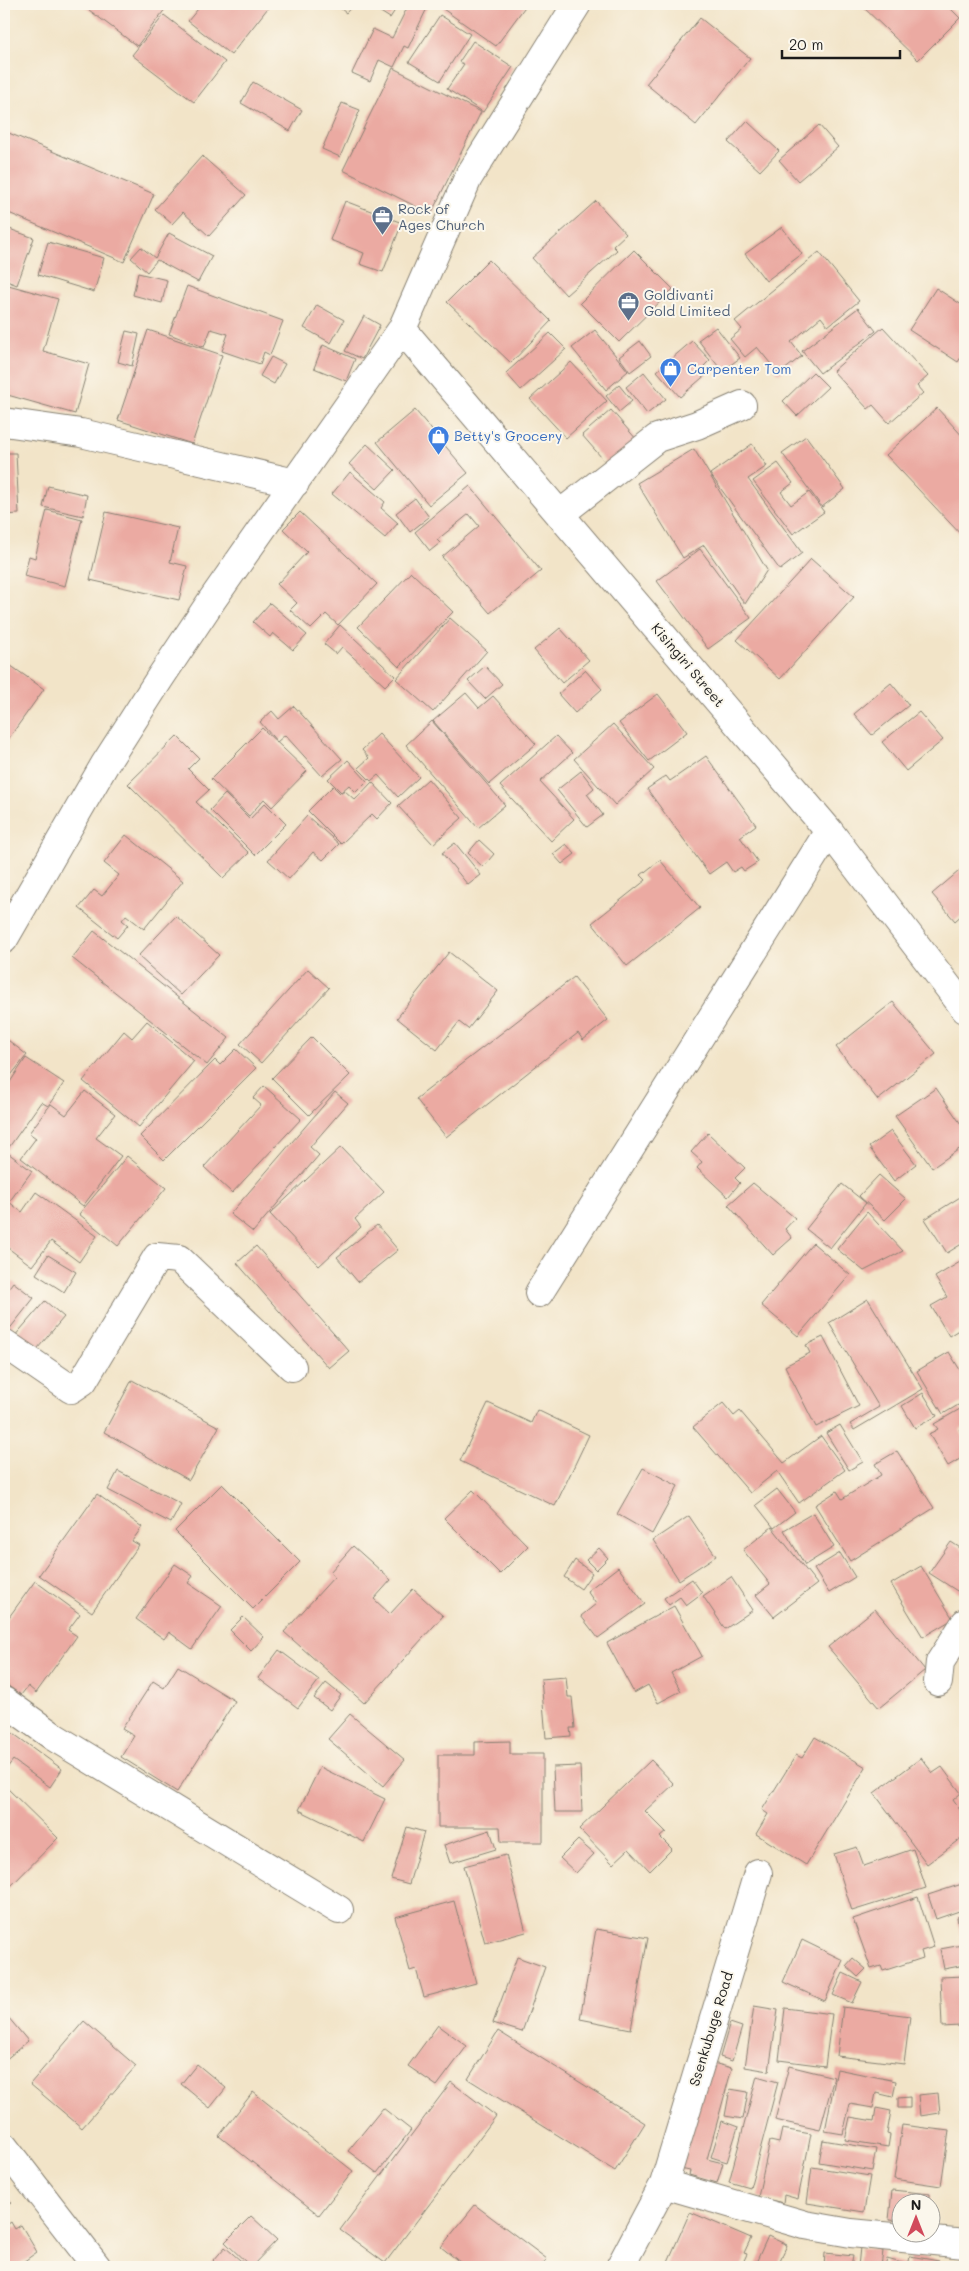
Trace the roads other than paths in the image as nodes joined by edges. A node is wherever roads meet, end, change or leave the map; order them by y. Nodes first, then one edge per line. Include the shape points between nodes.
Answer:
1 (577, 4) edge
2 (402, 329) junction
3 (742, 405) dead end
4 (4, 422) edge
5 (295, 483) junction
6 (560, 514) junction
7 (829, 831) junction
8 (4, 939) edge
9 (965, 1009) edge
10 (539, 1294) dead end
11 (4, 1343) edge
12 (292, 1367) dead end
13 (965, 1623) edge
14 (938, 1682) dead end
15 (4, 1701) edge
16 (758, 1873) dead end
17 (339, 1910) dead end
18 (4, 2147) edge
19 (664, 2184) junction
20 (965, 2244) edge
21 (97, 2267) edge
22 (620, 2267) edge

1 - 2 street via 468,178
2 - 5 street
2 - 6 street, Kisingiri Street
3 - 6 street via 657,438
4 - 5 street via 81,433
5 - 8 street via 212,600 106,764
6 - 7 street, Kisingiri Street
7 - 9 street, Kisingiri Street
7 - 10 street
11 - 12 street via 71,1389 83,1381 157,1257 179,1259
13 - 14 street via 940,1662
15 - 17 street via 54,1737
16 - 19 street, Ssenkubuge Road
18 - 21 street
19 - 20 street via 805,2225 851,2233
19 - 22 street, Ssenkubuge Road

